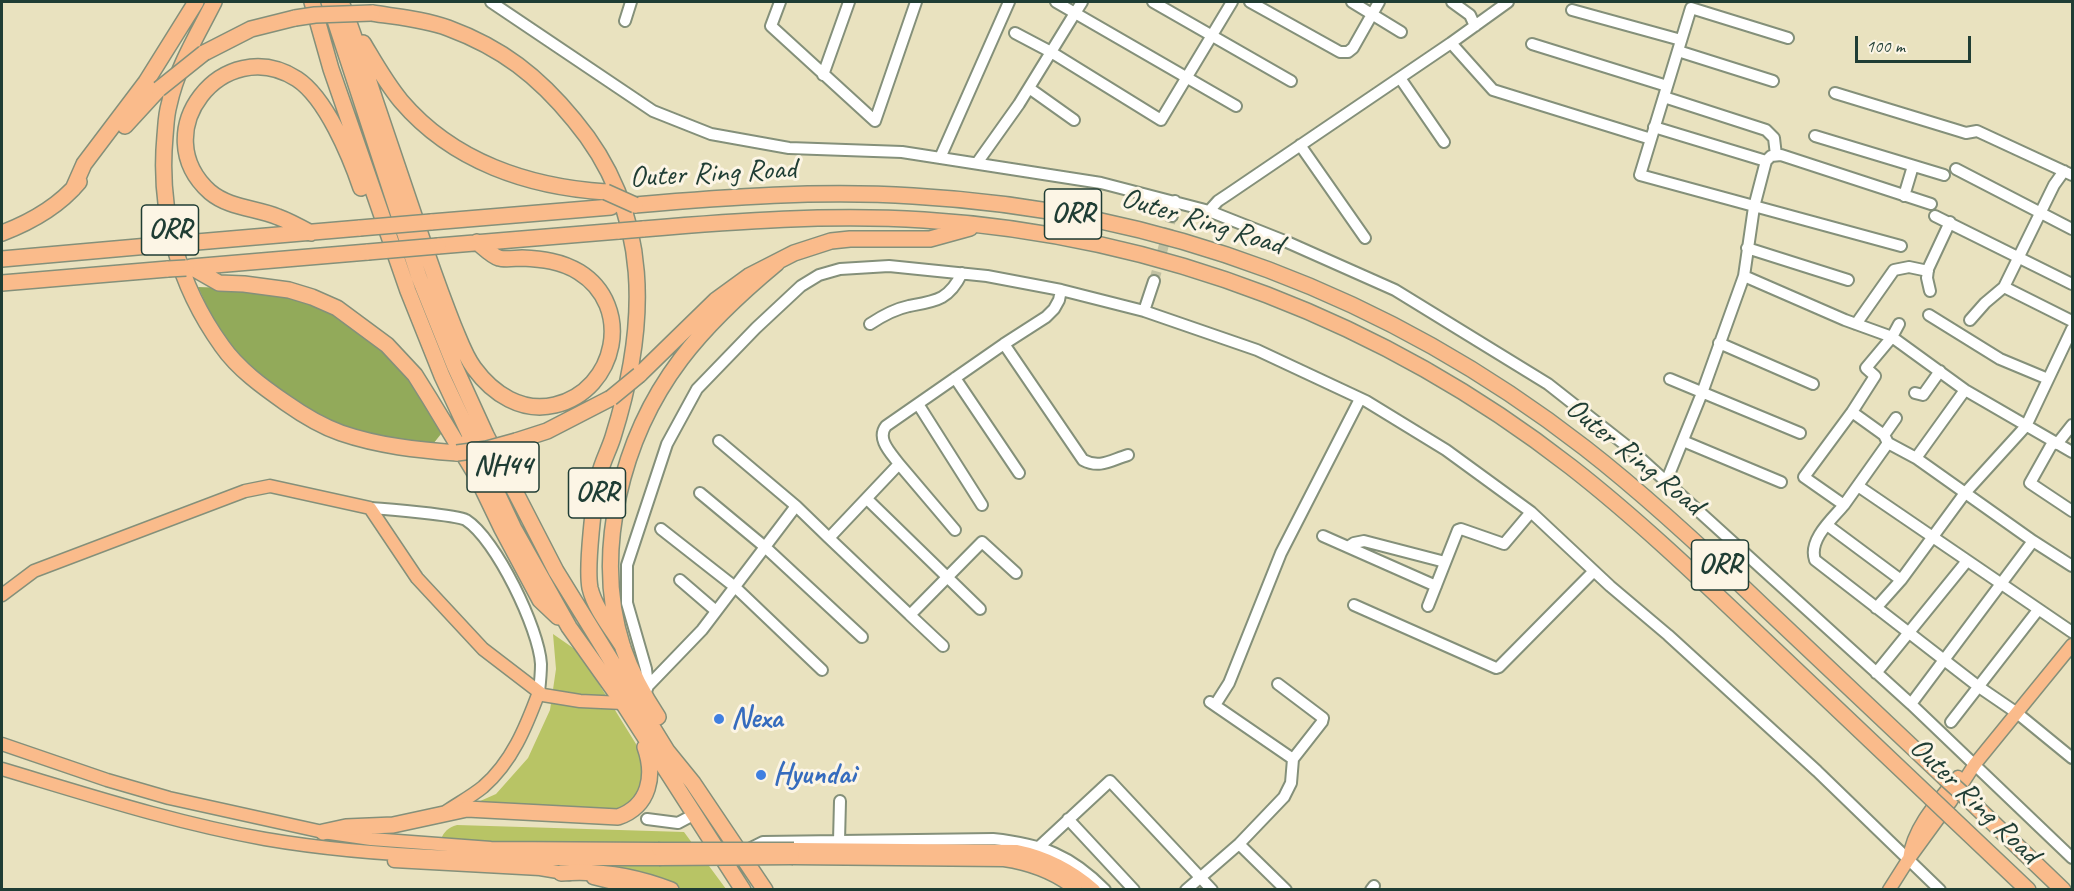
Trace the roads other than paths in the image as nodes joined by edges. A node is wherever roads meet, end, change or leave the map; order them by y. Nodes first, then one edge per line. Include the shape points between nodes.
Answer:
1 (196, 2) edge
2 (214, 2) edge
3 (312, 2) edge
4 (329, 2) edge
5 (341, 2) edge
6 (491, 2) edge
7 (631, 2) edge
8 (780, 2) edge
9 (849, 2) edge
10 (916, 2) edge
11 (1009, 2) edge
12 (1056, 2) edge
13 (1082, 2) edge
14 (1153, 2) edge
15 (1232, 2) edge
16 (1250, 2) edge
17 (1352, 2) edge
18 (1379, 2) edge
19 (1452, 2) edge
20 (1508, 2) edge
21 (1572, 10) dead end
22 (1075, 13) junction
23 (1372, 13) junction
24 (349, 21) junction
25 (625, 21) dead end
26 (1474, 26) junction
27 (1401, 32) dead end
28 (1015, 33) dead end
29 (1212, 36) junction
30 (1788, 38) dead end
31 (1451, 43) junction
32 (1532, 44) dead end
33 (1679, 46) junction
34 (1051, 52) junction
35 (823, 75) junction
36 (1186, 78) junction
37 (1400, 78) junction
38 (1291, 81) dead end
39 (1773, 81) dead end
40 (1029, 88) junction
41 (1665, 92) junction
42 (1835, 93) dead end
43 (1236, 106) dead end
44 (1074, 120) dead end
45 (1654, 127) junction
46 (1815, 136) dead end
47 (1651, 139) junction
48 (1444, 142) dead end
49 (1300, 145) junction
50 (1776, 155) junction
51 (940, 158) junction
52 (1766, 161) junction
53 (977, 163) junction
54 (1913, 166) junction
55 (1956, 170) dead end
56 (2068, 173) edge
57 (1944, 175) dead end
58 (73, 189) junction
59 (1904, 196) junction
60 (608, 199) junction
61 (1175, 201) junction
62 (1932, 204) dead end
63 (1754, 207) junction
64 (1209, 211) junction
65 (2040, 213) junction
66 (1172, 216) tunnel mouth
67 (1935, 216) dead end
68 (1950, 222) junction
69 (982, 225) junction
70 (2073, 229) edge
71 (311, 232) junction
72 (2, 233) edge
73 (1365, 238) dead end
74 (477, 242) junction
75 (1901, 246) dead end
76 (1747, 248) junction
77 (2019, 257) junction
78 (2, 259) edge
79 (191, 267) junction
80 (1928, 271) junction
81 (962, 273) junction
82 (1744, 276) junction
83 (1154, 280) tunnel mouth
84 (1848, 280) dead end
85 (2, 283) edge
86 (2073, 284) edge
87 (2004, 287) junction
88 (740, 289) junction
89 (1061, 291) junction
90 (1930, 291) dead end
91 (1144, 311) junction
92 (1929, 315) dead end
93 (1970, 320) dead end
94 (2073, 321) edge
95 (870, 324) dead end
96 (1856, 324) junction
97 (1899, 324) dead end
98 (2073, 329) edge
99 (1892, 337) junction
100 (1719, 343) junction
101 (1004, 344) junction
102 (1940, 371) junction
103 (955, 378) junction
104 (1670, 379) dead end
105 (2048, 379) junction
106 (1813, 384) dead end
107 (1965, 390) junction
108 (1702, 393) junction
109 (1915, 393) dead end
110 (1360, 399) junction
111 (918, 404) junction
112 (1852, 412) junction
113 (1896, 418) dead end
114 (2073, 425) edge
115 (2026, 426) junction
116 (1800, 433) dead end
117 (486, 435) junction
118 (1886, 439) junction
119 (471, 441) junction
120 (719, 441) dead end
121 (1683, 441) junction
122 (2055, 443) junction
123 (2073, 452) edge
124 (1128, 454) dead end
125 (1916, 458) junction
126 (899, 464) junction
127 (1019, 473) dead end
128 (476, 475) junction
129 (1666, 482) junction
130 (1781, 482) dead end
131 (1858, 486) junction
132 (700, 493) dead end
133 (1965, 493) junction
134 (867, 499) junction
135 (982, 504) dead end
136 (1844, 505) junction
137 (796, 506) junction
138 (370, 508) junction
139 (2073, 511) edge
140 (1531, 512) junction
141 (1827, 525) junction
142 (661, 529) dead end
143 (955, 530) dead end
144 (1323, 536) dead end
145 (1933, 536) junction
146 (830, 538) junction
147 (2033, 542) junction
148 (765, 547) junction
149 (1348, 547) junction
150 (1967, 561) junction
151 (1445, 562) junction
152 (2073, 566) edge
153 (1594, 571) junction
154 (1016, 573) dead end
155 (947, 578) junction
156 (680, 580) dead end
157 (1900, 580) junction
158 (2002, 583) junction
159 (1436, 586) junction
160 (735, 587) junction
161 (2, 595) edge
162 (1354, 605) dead end
163 (1428, 606) dead end
164 (1876, 608) junction
165 (980, 609) dead end
166 (2038, 610) junction
167 (716, 611) junction
168 (910, 615) junction
169 (569, 627) junction
170 (2073, 632) edge
171 (1908, 633) junction
172 (862, 638) dead end
173 (2073, 645) edge
174 (943, 646) dead end
175 (623, 648) junction
176 (1945, 660) junction
177 (822, 670) dead end
178 (1876, 673) junction
179 (1278, 684) dead end
180 (1979, 687) junction
181 (646, 690) junction
182 (539, 692) junction
183 (623, 703) junction
184 (1911, 704) junction
185 (2017, 713) junction
186 (1951, 722) dead end
187 (636, 724) junction
188 (2, 744) edge
189 (2073, 758) edge
190 (1293, 759) junction
191 (49, 761) junction
192 (1975, 764) junction
193 (2, 769) edge
194 (42, 781) junction
195 (693, 783) junction
196 (840, 801) dead end
197 (442, 814) junction
198 (695, 814) junction
199 (647, 819) dead end
200 (1068, 819) junction
201 (719, 823) junction
202 (323, 832) junction
203 (706, 832) junction
204 (839, 841) junction
205 (1239, 844) junction
206 (1040, 846) junction
207 (363, 851) junction
208 (794, 853) junction
209 (659, 854) junction
210 (740, 854) junction
211 (2073, 858) edge
212 (1908, 860) junction
213 (561, 873) junction
214 (1200, 878) junction
215 (642, 890) edge
216 (670, 890) edge
217 (743, 890) edge
218 (765, 890) edge
219 (1076, 890) edge
220 (1094, 890) edge
221 (1106, 890) edge
222 (1134, 890) edge
223 (1186, 890) edge
224 (1212, 890) edge
225 (1286, 890) edge
226 (1889, 890) edge
227 (1940, 890) edge
228 (2028, 890) edge
229 (2062, 890) edge

1 - 58 highway via 146,82 84,164
2 - 88 highway, ORR, bridge via 184,57 168,105 163,190 168,225 189,291 222,347 260,386 307,417 341,433 420,450 457,453 516,441 547,431 611,398 716,300
3 - 119 highway, NH44 via 331,69 408,291
4 - 117 highway, NH44 via 419,277
5 - 24 highway, ORR
6 - 51 street via 652,111 711,134 789,148 902,152
7 - 25 street
8 - 35 street via 771,26
9 - 35 street
10 - 35 street via 875,121
11 - 51 street
12 - 22 street
13 - 22 street
14 - 29 street
15 - 29 street
16 - 23 street via 1340,52 1353,48
17 - 23 street
18 - 23 street
19 - 26 street via 1470,15
20 - 26 street
21 - 33 street
22 - 34 street
22 - 36 street
23 - 27 street
24 - 60 highway, ORR via 401,101 458,150 517,177
24 - 74 highway, ORR via 439,290 474,368 497,393 527,406 544,407 577,397 599,376 611,349 613,332 601,294 592,281 557,262 499,258
26 - 31 street
28 - 34 street
29 - 36 street
29 - 38 street
30 - 33 street via 1691,8
31 - 37 street
31 - 47 street via 1493,90
32 - 41 street
33 - 39 street
33 - 41 street
34 - 36 street via 1160,120
34 - 40 street
36 - 43 street
37 - 48 street
37 - 49 street
40 - 44 street
40 - 53 street
41 - 45 street
41 - 50 street via 1766,130 1774,138
42 - 56 street via 1966,133 1977,131
45 - 47 street
45 - 52 street
46 - 54 street
47 - 63 street via 1640,175
49 - 64 street
49 - 73 street
50 - 52 street
50 - 59 street
51 - 53 street
52 - 63 street
53 - 61 street via 1101,183
54 - 57 street
54 - 59 street
55 - 65 street
56 - 65 street via 2054,185
58 - 72 highway via 40,215
58 - 175 highway, ORR, bridge via 159,89 204,53 251,29 315,15 372,13 446,27 487,45 526,70 553,94 591,140 614,180 635,251 638,311 633,358 598,479 588,578 595,602
59 - 62 street
60 - 71 highway, Outer Ring Road / ORR, bridge via 431,222
60 - 229 highway, Outer Ring Road / ORR, bridge via 635,205 847,194 984,201 1068,213 1194,244 1345,300 1428,343 1510,393 1586,449 1703,550
61 - 64 street
61 - 66 street
63 - 75 street
63 - 76 street
64 - 129 street via 1395,290 1548,384
65 - 70 street
65 - 77 street
67 - 68 street
68 - 77 street
68 - 80 street
69 - 74 highway, Outer Ring Road / ORR, bridge via 829,218
69 - 88 highway via 930,238 831,242 794,253 756,272
69 - 228 highway, Outer Ring Road / ORR, bridge via 1126,250 1258,290 1377,342 1497,413 1572,467 1688,568
71 - 78 highway, Outer Ring Road / ORR, bridge
71 - 128 highway, ORR via 277,216 229,203 212,194 199,180 187,154 186,131 201,93 217,80 256,67 276,70 297,80 314,95 355,171 399,293
74 - 79 highway, Outer Ring Road / ORR, bridge
76 - 82 street
76 - 84 street
77 - 86 street
77 - 87 street
79 - 85 highway, Outer Ring Road / ORR, bridge
79 - 128 highway, ORR via 219,283 289,290 312,297 337,308 365,328 415,375
80 - 90 street
80 - 96 street via 1909,267 1894,270
81 - 89 street
81 - 95 street via 956,286 944,296 889,312
81 - 181 street via 889,266 840,269 819,275 801,286 756,328 697,389 667,444 627,565 627,603 644,661
82 - 96 street
82 - 100 street
83 - 91 street
87 - 93 street
87 - 94 street
88 - 175 highway, ORR via 665,382 628,460 616,510 612,569
89 - 91 street
89 - 101 street via 1046,317
91 - 110 street via 1257,350
92 - 105 street via 2000,359
96 - 99 street
97 - 99 street
98 - 105 street
99 - 102 street
99 - 112 street via 1866,368 1875,376
100 - 106 street
100 - 108 street
101 - 103 street
101 - 124 street via 1083,459 1098,465
102 - 107 street
102 - 109 street via 1923,395
103 - 111 street
103 - 127 street
104 - 108 street
105 - 115 street
107 - 115 street
107 - 125 street
108 - 116 street
108 - 121 street
110 - 140 street via 1446,450
110 - 190 street via 1281,553 1229,683 1212,703
111 - 126 street via 882,431 881,437
111 - 135 street
112 - 118 street
112 - 136 street via 1804,477
113 - 118 street
114 - 122 street
115 - 122 street
115 - 133 street
117 - 119 highway
117 - 195 highway, NH44 via 556,571 667,751
118 - 125 street
118 - 131 street
119 - 169 highway, NH44
120 - 137 street
121 - 129 street
121 - 130 street
122 - 123 street
122 - 139 street via 2030,483
125 - 133 street
126 - 134 street
126 - 143 street
128 - 169 highway, ORR via 540,600
129 - 178 street
131 - 136 street
131 - 145 street
132 - 148 street
133 - 145 street
133 - 147 street
134 - 146 street
134 - 155 street
136 - 141 street
137 - 146 street
137 - 148 street
138 - 161 main road via 270,486 245,491 34,571
138 - 182 main road via 417,578 483,649
138 - 182 street via 464,519 486,539 531,625 541,663
140 - 151 street via 1504,544 1458,530
140 - 153 street
141 - 157 street
141 - 164 street via 1815,544 1815,560
142 - 160 street
144 - 149 street
145 - 150 street
145 - 157 street
146 - 168 street
147 - 152 street
147 - 158 street
148 - 160 street
148 - 172 street
149 - 151 street via 1364,542
149 - 159 street
150 - 158 street
150 - 171 street
151 - 159 street
153 - 162 street via 1496,668
153 - 212 street via 1809,764
154 - 155 street via 982,542
155 - 165 street
155 - 168 street
156 - 167 street
157 - 164 street
158 - 166 street
158 - 176 street
159 - 163 street
160 - 167 street
160 - 177 street
164 - 171 street
166 - 170 street
166 - 180 street
167 - 181 street
168 - 174 street
169 - 183 highway, NH44
171 - 176 street
171 - 178 street
173 - 185 main road
175 - 181 highway, ORR
176 - 180 street
176 - 184 street
178 - 184 street
179 - 190 street via 1323,718
180 - 185 street
180 - 186 street
181 - 195 highway, ORR
182 - 183 main road via 580,701
182 - 197 main road via 506,763 483,788
183 - 187 highway, NH44
184 - 192 street
185 - 189 street
185 - 192 main road
187 - 197 highway via 651,775 644,796 628,814 618,817 467,809
187 - 198 highway, NH44
188 - 191 main road
190 - 205 street via 1288,790
191 - 194 main road
191 - 202 main road via 169,798
192 - 211 street
192 - 212 main road
193 - 194 main road
194 - 207 main road via 183,822 265,839
195 - 201 highway, NH44
196 - 204 street
197 - 202 highway via 393,825
198 - 199 street via 678,823
198 - 203 highway, NH44
200 - 206 street
200 - 214 street via 1110,781
200 - 222 street
201 - 203 highway
201 - 210 highway, NH44
202 - 209 main road via 491,848
203 - 217 highway, NH44
204 - 206 street via 993,839
204 - 210 street via 763,842
205 - 214 street
205 - 225 street
206 - 221 street via 1092,876
207 - 209 main road via 534,860
207 - 213 main road via 374,860
208 - 209 main road, bridge
208 - 219 main road via 1004,860 1038,867
208 - 220 main road via 1016,851 1062,866
210 - 218 highway, NH44
212 - 226 main road
212 - 227 street
213 - 215 main road
213 - 216 highway via 615,874
214 - 223 street
214 - 224 street

